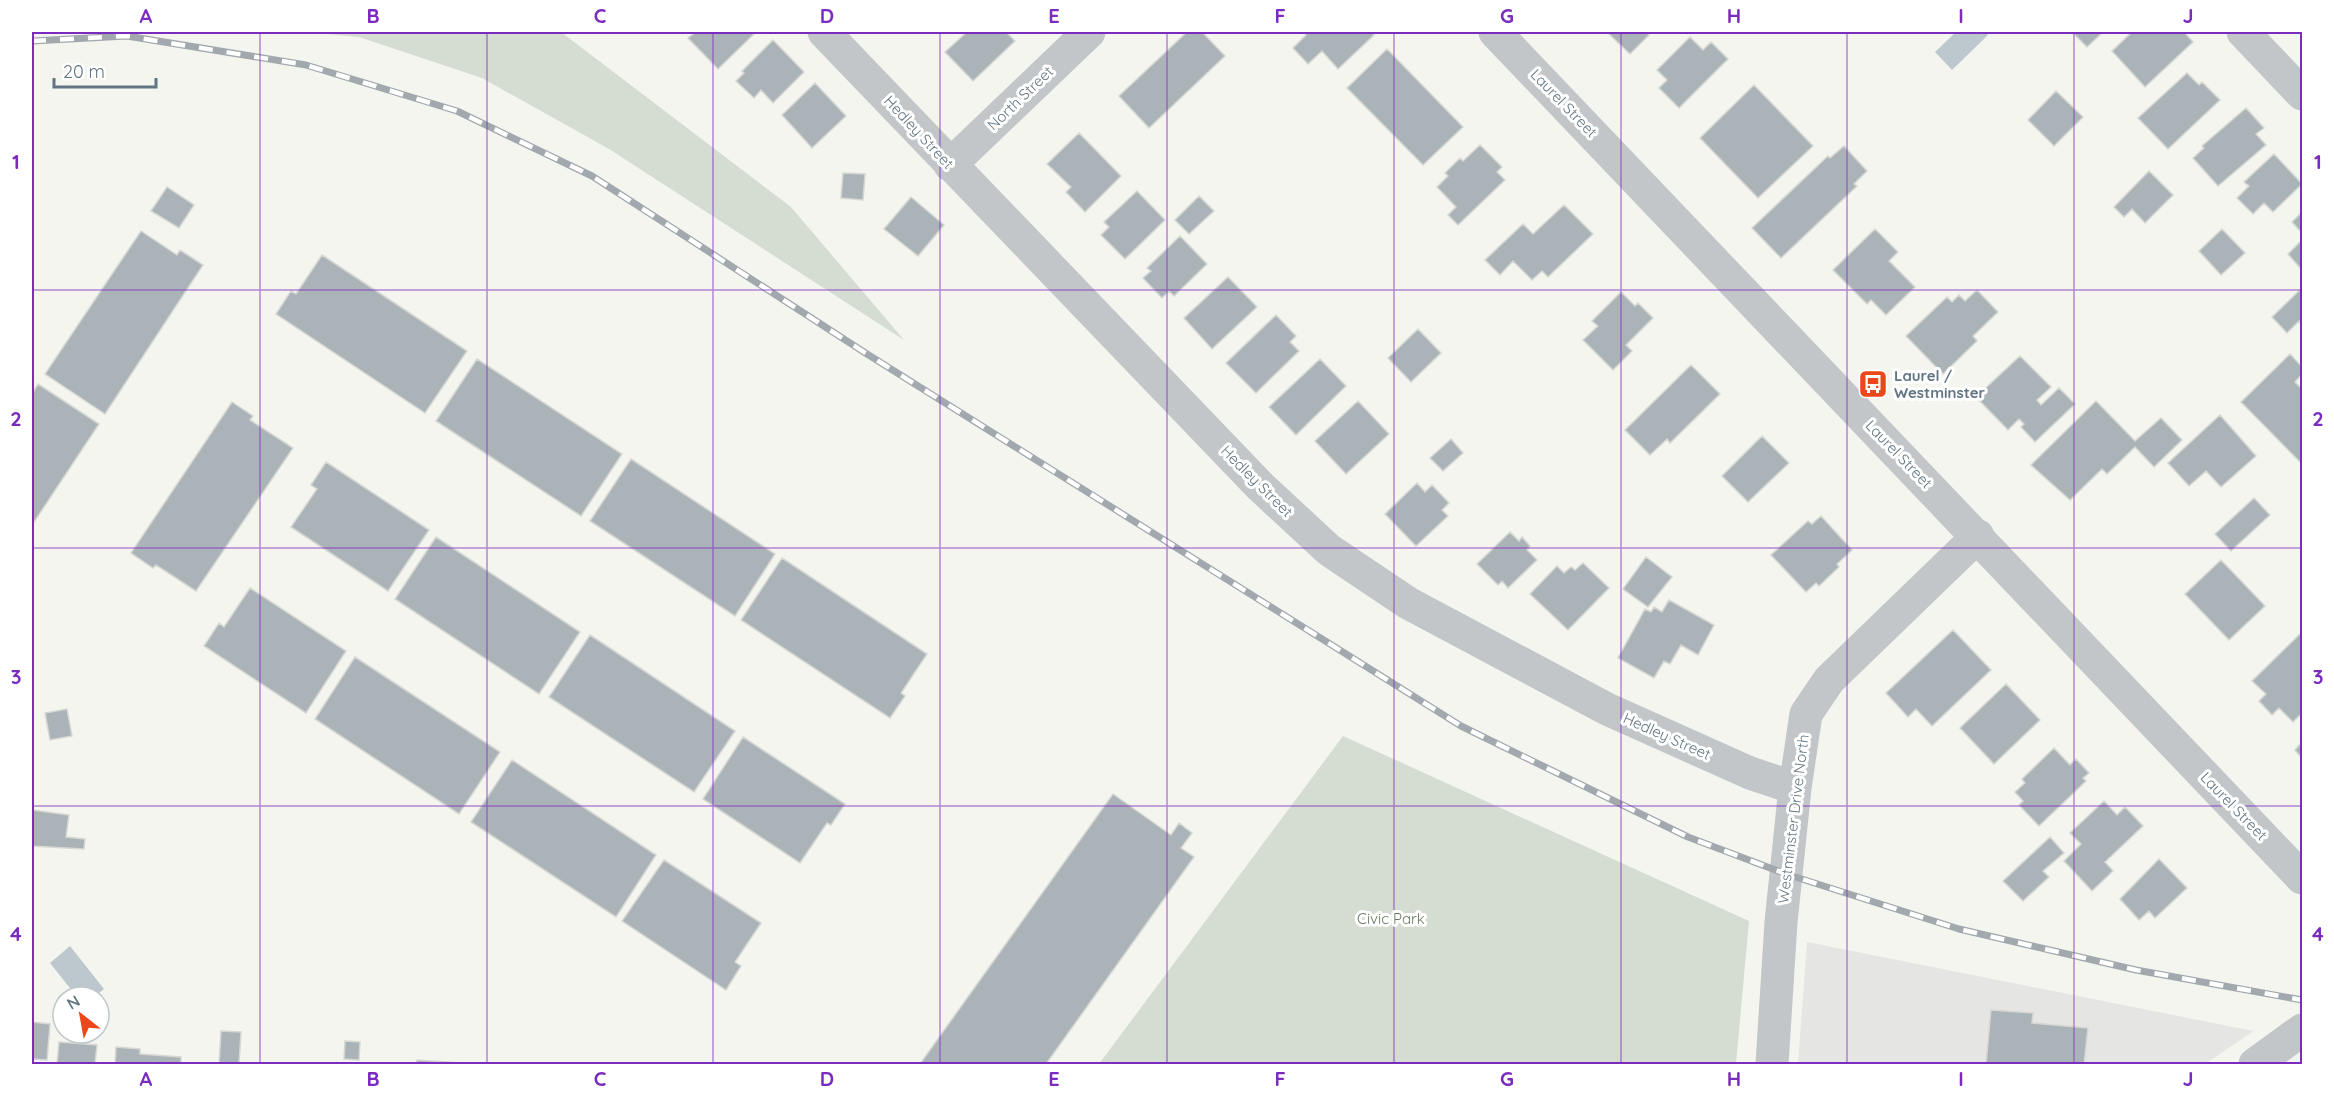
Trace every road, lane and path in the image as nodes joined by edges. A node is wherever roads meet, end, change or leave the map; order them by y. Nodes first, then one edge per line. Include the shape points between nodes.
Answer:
1 (824, 32) edge
2 (1089, 32) edge
3 (1495, 32) edge
4 (2243, 32) edge
5 (2302, 94) edge
6 (950, 165) junction
7 (1978, 536) junction
8 (1795, 788) junction
9 (2302, 878) edge
10 (2302, 1030) edge
11 (1772, 1065) edge
12 (2255, 1065) edge

1 - 6 street, Hedley Street
2 - 6 street, North Street
3 - 7 street, Laurel Street
4 - 5 street
6 - 8 street, Hedley Street via 1261,487 1329,550 1408,603 1607,709 1750,773
7 - 8 street, Westminster Drive North via 1829,680 1806,714
7 - 9 street, Laurel Street
8 - 11 street, Westminster Drive North
10 - 12 street

